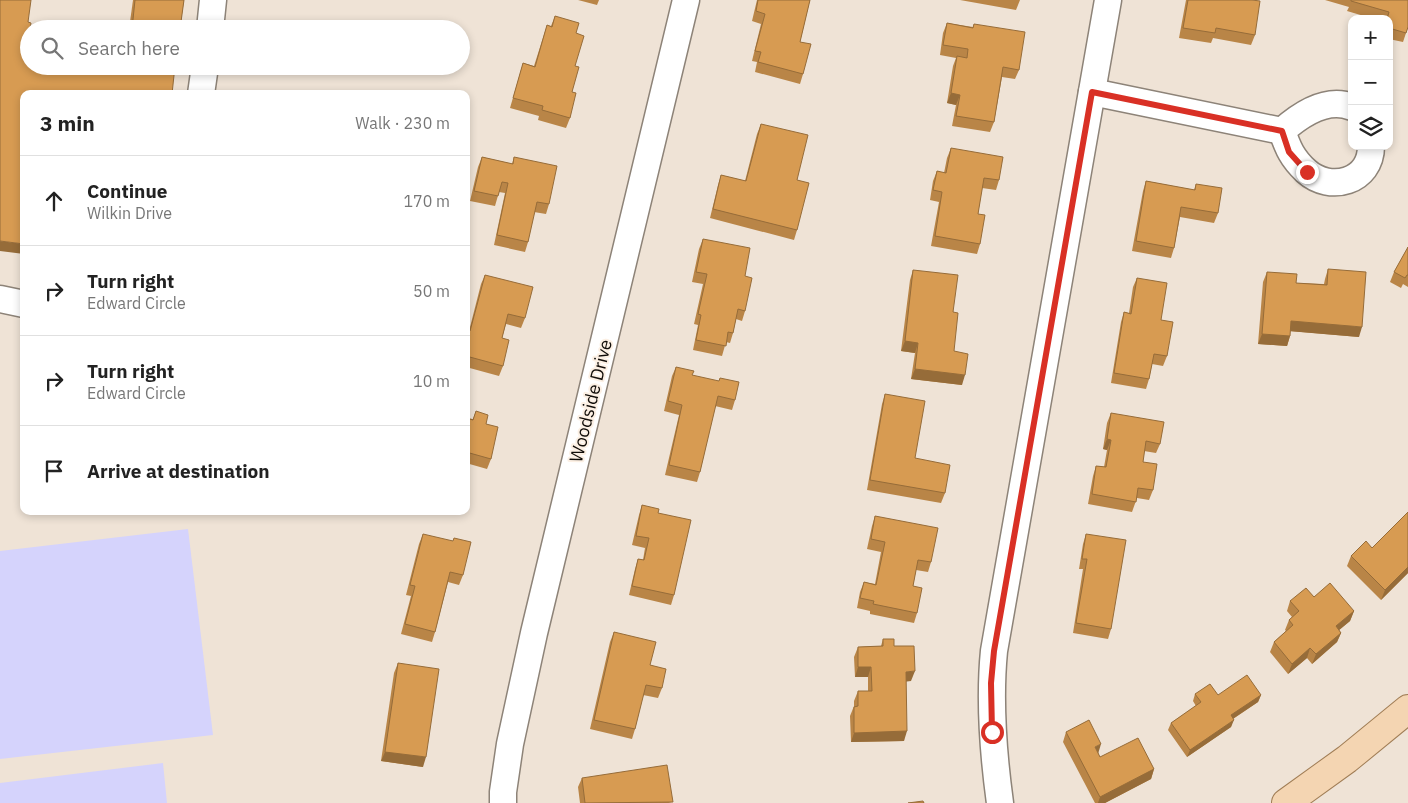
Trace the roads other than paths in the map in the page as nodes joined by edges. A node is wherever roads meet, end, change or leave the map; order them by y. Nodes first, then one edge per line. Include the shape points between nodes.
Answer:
1 (213, 0) edge
2 (686, 0) edge
3 (1108, 0) edge
4 (211, 20) edge
5 (204, 75) edge
6 (202, 90) edge
7 (1092, 92) junction
8 (1348, 106) edge
9 (1282, 131) junction
10 (1371, 150) edge
11 (0, 299) edge
12 (20, 303) edge
13 (1408, 709) edge
14 (503, 803) edge
15 (1000, 803) edge
16 (1286, 803) edge

1 - 4 street
2 - 14 street, Woodside Drive via 534,633 510,744
3 - 7 street
5 - 6 street
7 - 9 street
7 - 15 street via 994,651 991,708
8 - 9 street via 1333,103 1303,115
9 - 10 street via 1289,152 1307,172 1322,181 1353,179 1364,170
11 - 12 street
13 - 16 main road

